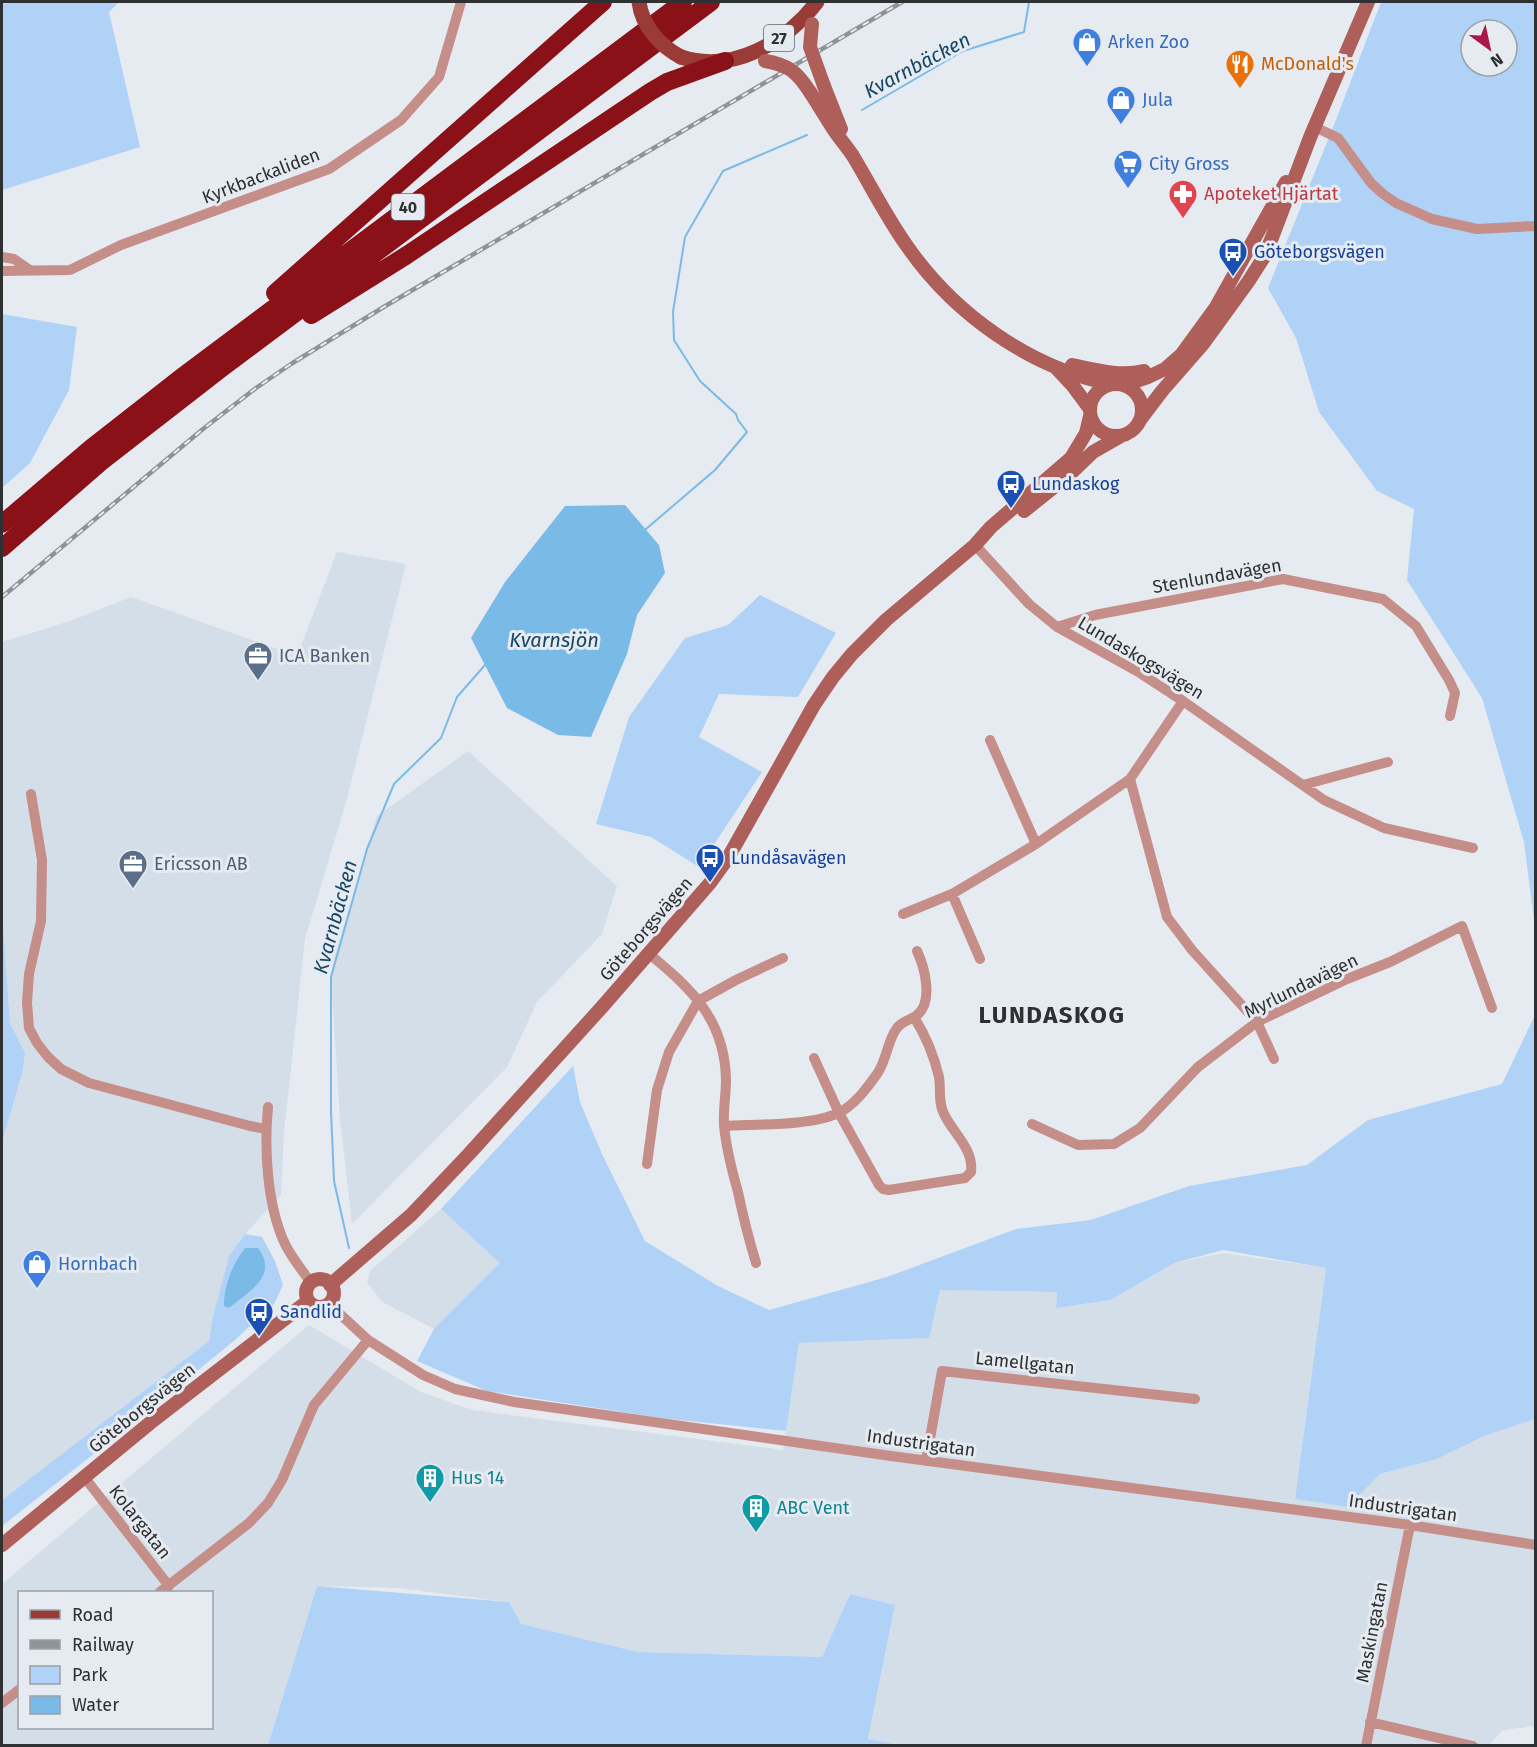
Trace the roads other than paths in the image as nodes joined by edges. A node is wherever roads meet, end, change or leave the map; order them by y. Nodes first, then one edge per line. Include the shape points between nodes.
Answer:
1 (461, 2) edge
2 (603, 2) edge
3 (639, 2) edge
4 (683, 2) edge
5 (711, 2) edge
6 (1368, 2) edge
7 (815, 3) edge
8 (730, 60) junction
9 (1313, 131) junction
10 (851, 153) junction
11 (1279, 221) junction
12 (1536, 226) edge
13 (1261, 228) junction
14 (2, 257) edge
15 (30, 270) junction
16 (2, 271) edge
17 (1232, 302) junction
18 (1190, 344) junction
19 (1038, 358) junction
20 (222, 368) junction
21 (1055, 368) junction
22 (183, 376) junction
23 (1117, 385) junction
24 (1090, 412) junction
25 (1140, 420) junction
26 (1121, 436) junction
27 (2, 524) edge
28 (975, 544) junction
29 (2, 548) edge
30 (1057, 627) junction
31 (1183, 701) junction
32 (1450, 716) dead end
33 (990, 740) dead end
34 (1388, 762) dead end
35 (1130, 779) junction
36 (1303, 785) junction
37 (31, 794) dead end
38 (1036, 844) junction
39 (1473, 848) dead end
40 (952, 894) junction
41 (903, 914) dead end
42 (917, 951) dead end
43 (648, 953) junction
44 (783, 958) dead end
45 (980, 959) dead end
46 (698, 1001) junction
47 (1492, 1008) dead end
48 (914, 1017) junction
49 (1257, 1022) junction
50 (814, 1058) dead end
51 (1274, 1059) dead end
52 (268, 1107) dead end
53 (839, 1113) junction
54 (1032, 1124) dead end
55 (724, 1126) junction
56 (267, 1129) junction
57 (647, 1164) dead end
58 (756, 1263) dead end
59 (311, 1283) junction
60 (330, 1285) junction
61 (308, 1301) junction
62 (328, 1304) junction
63 (368, 1340) junction
64 (1195, 1399) dead end
65 (926, 1461) junction
66 (85, 1478) junction
67 (1410, 1525) junction
68 (2, 1545) edge
69 (1536, 1545) edge
70 (165, 1589) edge
71 (18, 1691) edge
72 (2, 1703) edge
73 (1370, 1722) junction
74 (1366, 1746) edge
75 (1473, 1746) edge

1 - 15 street, Kyrkbackaliden via 439,77 401,120 329,169 121,245 70,270
2 - 22 highway
3 - 8 main road, 27, bridge via 643,17 662,45 691,61
4 - 22 highway, 40
5 - 20 highway, 40
6 - 9 street
7 - 8 main road, 27 via 780,38
7 - 10 street, bridge via 810,47
8 - 10 street, bridge via 780,63 789,68 804,82
8 - 20 highway via 650,92 407,255
9 - 11 street
9 - 12 street via 1338,138 1383,194 1432,219 1478,229
9 - 13 street
10 - 19 street via 907,246 938,285 989,329
11 - 13 street
11 - 17 street via 1264,257
13 - 17 street via 1264,242
13 - 18 street
14 - 15 street via 14,259
15 - 16 street, Kyrkbackaliden
17 - 25 street
18 - 19 street via 1163,363 1133,374
18 - 23 street via 1165,369
19 - 21 street
20 - 29 highway, 40 via 101,462
21 - 23 street
21 - 24 street
22 - 27 highway, 40
23 - 24 street via 1104,387 1094,396
23 - 25 street via 1130,388 1139,399
24 - 26 street via 1096,427 1105,434
24 - 28 street, Göteborgsvägen via 1086,433 1071,458
25 - 26 street via 1133,430
26 - 28 street, Göteborgsvägen via 1101,446 996,533
28 - 30 street, Lundaskogsvägen via 1029,604
28 - 43 street, Göteborgsvägen via 885,620 833,677 801,726 728,858
30 - 31 street, Lundaskogsvägen
30 - 32 street, Stenlundavägen via 1095,615 1283,579 1383,599 1416,627 1449,680 1455,693
31 - 35 street
31 - 36 street, Lundaskogsvägen
33 - 38 street
34 - 36 street
35 - 38 street
35 - 49 street via 1167,917
36 - 39 street, Lundaskogsvägen via 1324,800 1384,828
37 - 56 street via 42,860 41,921 27,1003 29,1028 37,1042 61,1069 89,1083
38 - 40 street
40 - 41 street
40 - 45 street
42 - 48 street via 924,965 926,1002
43 - 46 street
43 - 60 street, Göteborgsvägen via 411,1215
44 - 46 street
46 - 55 street via 713,1021 724,1051
46 - 57 street via 669,1052 657,1090
47 - 49 street, Myrlundavägen via 1462,926
48 - 53 street via 898,1026 879,1071 862,1094
48 - 53 street via 933,1056 943,1113 970,1158 969,1175 960,1180 883,1189
49 - 51 street
49 - 54 street, Myrlundavägen via 1198,1067 1140,1128 1114,1144 1078,1145
50 - 53 street
52 - 56 street
53 - 55 street via 810,1121
55 - 58 street
56 - 59 street via 275,1216 285,1243
59 - 60 street via 321,1280
59 - 61 street via 306,1291
60 - 62 street via 333,1295
61 - 62 street via 318,1307
61 - 66 street, Göteborgsvägen
62 - 63 street, Industrigatan
63 - 65 street, Industrigatan via 423,1375 455,1389 508,1401
63 - 70 street via 314,1405 282,1480 267,1503
64 - 65 street, Lamellgatan via 942,1371
65 - 67 street, Industrigatan
66 - 68 street, Göteborgsvägen
66 - 70 street, Kolargatan
67 - 69 street, Industrigatan
67 - 73 street, Maskingatan
71 - 72 street
73 - 74 street, Maskingatan
73 - 75 street

